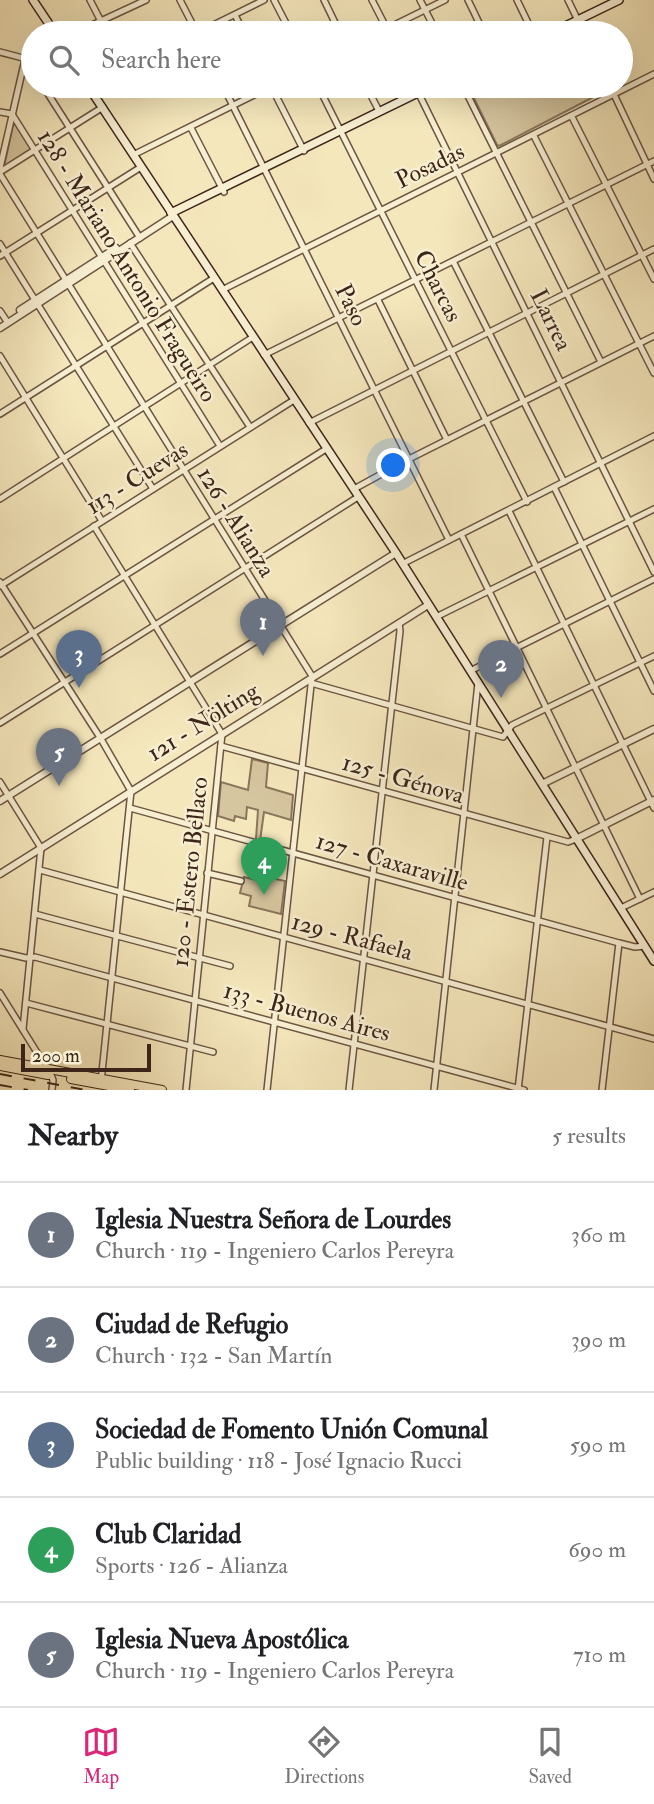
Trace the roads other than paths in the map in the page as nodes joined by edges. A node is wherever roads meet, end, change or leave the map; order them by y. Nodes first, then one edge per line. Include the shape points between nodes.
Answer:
1 (33, 0) edge
2 (90, 0) edge
3 (146, 0) edge
4 (180, 0) edge
5 (264, 0) edge
6 (274, 0) edge
7 (324, 0) edge
8 (372, 0) edge
9 (421, 0) edge
10 (444, 0) edge
11 (468, 0) edge
12 (517, 0) edge
13 (568, 0) edge
14 (620, 0) edge
15 (425, 9) junction
16 (235, 15) junction
17 (578, 20) joint
18 (47, 21) edge
19 (101, 21) joint
20 (191, 21) edge
21 (222, 21) edge
22 (238, 21) edge
23 (285, 21) edge
24 (334, 21) edge
25 (382, 21) edge
26 (404, 21) edge
27 (431, 21) edge
28 (478, 21) edge
29 (527, 21) edge
30 (0, 52) edge
31 (21, 58) edge
32 (654, 74) edge
33 (21, 79) edge
34 (633, 84) edge
35 (51, 98) edge
36 (97, 98) edge
37 (229, 98) edge
38 (248, 98) edge
39 (277, 98) edge
40 (324, 98) edge
41 (372, 98) edge
42 (401, 98) edge
43 (421, 98) edge
44 (469, 98) edge
45 (607, 98) edge
46 (616, 98) edge
47 (233, 106) junction
48 (103, 107) junction
49 (379, 111) junction
50 (0, 112) edge
51 (12, 114) junction
52 (572, 117) junction
53 (70, 127) junction
54 (191, 128) junction
55 (341, 130) junction
56 (534, 136) junction
57 (34, 149) junction
58 (303, 149) junction
59 (496, 154) junction
60 (133, 155) junction
61 (654, 161) edge
62 (647, 165) junction
63 (141, 167) junction
64 (265, 168) junction
65 (0, 172) edge
66 (458, 172) junction
67 (654, 179) edge
68 (607, 185) junction
69 (107, 188) junction
70 (223, 190) junction
71 (569, 205) junction
72 (73, 210) junction
73 (380, 211) junction
74 (172, 215) junction
75 (531, 223) junction
76 (36, 232) junction
77 (139, 237) junction
78 (130, 243) junction
79 (493, 243) junction
80 (0, 244) edge
81 (304, 248) junction
82 (654, 249) edge
83 (3, 254) edge
84 (642, 255) junction
85 (103, 258) junction
86 (454, 263) junction
87 (604, 274) junction
88 (214, 278) junction
89 (654, 279) edge
90 (68, 281) junction
91 (416, 281) junction
92 (222, 290) junction
93 (567, 293) junction
94 (378, 300) junction
95 (36, 301) junction
96 (172, 306) junction
97 (0, 311) edge
98 (527, 312) junction
99 (338, 319) junction
100 (144, 323) junction
101 (3, 324) edge
102 (489, 332) junction
103 (654, 336) edge
104 (253, 337) junction
105 (639, 343) junction
106 (107, 345) junction
107 (451, 350) junction
108 (264, 355) junction
109 (0, 356) edge
110 (601, 362) junction
111 (76, 365) junction
112 (210, 365) junction
113 (412, 370) junction
114 (654, 373) edge
115 (562, 382) junction
116 (181, 384) junction
117 (374, 389) junction
118 (26, 397) junction
119 (294, 400) junction
120 (523, 401) junction
121 (144, 407) junction
122 (0, 414) edge
123 (485, 420) junction
124 (309, 423) junction
125 (114, 427) junction
126 (250, 427) junction
127 (654, 436) edge
128 (447, 440) junction
129 (220, 446) junction
130 (326, 449) junction
131 (64, 459) junction
132 (409, 459) junction
133 (602, 462) junction
134 (183, 470) junction
135 (564, 482) junction
136 (554, 487) junction
137 (152, 489) junction
138 (354, 489) junction
139 (358, 497) junction
140 (0, 499) edge
141 (527, 502) junction
142 (654, 509) edge
143 (509, 511) junction
144 (214, 520) junction
145 (102, 521) junction
146 (630, 521) junction
147 (94, 526) junction
148 (461, 534) junction
149 (449, 540) junction
150 (582, 544) junction
151 (396, 553) junction
152 (402, 564) junction
153 (536, 566) junction
154 (245, 568) junction
155 (654, 572) edge
156 (124, 576) junction
157 (654, 579) edge
158 (1, 584) edge
159 (488, 590) junction
160 (610, 601) junction
161 (428, 605) junction
162 (436, 617) junction
163 (399, 623) junction
164 (563, 623) junction
165 (154, 624) junction
166 (280, 625) junction
167 (33, 634) junction
168 (517, 647) junction
169 (0, 654) edge
170 (654, 656) edge
171 (640, 662) junction
172 (470, 671) junction
173 (312, 680) junction
174 (190, 681) junction
175 (63, 682) junction
176 (478, 683) junction
177 (594, 685) junction
178 (654, 691) edge
179 (392, 706) junction
180 (547, 708) junction
181 (0, 723) edge
182 (473, 729) junction
183 (654, 729) edge
184 (508, 731) junction
185 (222, 734) junction
186 (100, 738) junction
187 (623, 744) junction
188 (220, 746) junction
189 (575, 767) junction
190 (300, 768) junction
191 (0, 782) edge
192 (542, 784) junction
193 (131, 791) junction
194 (382, 791) junction
195 (9, 796) junction
196 (0, 801) edge
197 (653, 803) edge
198 (130, 808) junction
199 (464, 814) junction
200 (603, 824) junction
201 (211, 830) junction
202 (547, 836) junction
203 (576, 839) junction
204 (41, 848) junction
205 (291, 852) junction
206 (40, 870) junction
207 (207, 873) junction
208 (0, 874) edge
209 (373, 876) junction
210 (241, 881) dead end
211 (120, 892) junction
212 (654, 892) edge
213 (455, 898) junction
214 (640, 899) junction
215 (621, 908) junction
216 (35, 914) junction
217 (202, 914) junction
218 (538, 921) junction
219 (116, 935) junction
220 (282, 936) junction
221 (619, 943) junction
222 (649, 949) edge
223 (0, 952) edge
224 (31, 957) junction
225 (198, 957) junction
226 (364, 958) junction
227 (654, 961) edge
228 (230, 966) dead end
229 (112, 977) junction
230 (445, 981) junction
231 (0, 993) edge
232 (194, 1000) junction
233 (26, 1003) junction
234 (528, 1004) junction
235 (273, 1021) junction
236 (107, 1023) junction
237 (608, 1026) junction
238 (23, 1029) junction
239 (654, 1038) edge
240 (355, 1042) junction
241 (189, 1045) junction
242 (213, 1052) dead end
243 (0, 1060) edge
244 (436, 1065) junction
245 (0, 1066) edge
246 (49, 1072) junction
247 (101, 1082) junction
248 (52, 1090) edge
249 (130, 1090) edge
250 (162, 1090) edge
251 (186, 1090) edge
252 (267, 1090) edge
253 (349, 1090) edge
254 (434, 1090) edge
255 (520, 1090) edge
256 (602, 1090) edge

1 - 18 main road
2 - 19 street
3 - 19 street
4 - 20 street
5 - 16 street
6 - 23 street
7 - 24 street
8 - 25 street
9 - 15 street
10 - 15 street
11 - 28 street
12 - 29 street
13 - 17 street
14 - 17 main road
15 - 26 street
15 - 27 street
16 - 21 street
16 - 22 street
30 - 31 street
32 - 34 street, Posadas
33 - 51 street
35 - 53 street
36 - 48 main road
37 - 47 street, Paso
38 - 47 street
39 - 58 street
40 - 55 street, Charcas
41 - 49 street
42 - 49 main road
43 - 66 street, Larrea
44 - 59 street
45 - 52 street, Posadas
46 - 62 street
47 - 54 street
47 - 64 street, Paso
48 - 53 street
48 - 60 main road
49 - 55 main road
50 - 51 street, 128 - Mariano Antonio Fragueiro
51 - 57 street, 128 - Mariano Antonio Fragueiro
51 - 65 street
52 - 56 street, Posadas
52 - 68 street
53 - 57 street
53 - 69 street
54 - 60 street
54 - 70 street
55 - 58 main road
55 - 73 street, Charcas
56 - 59 street, Posadas
56 - 71 street
57 - 65 street
57 - 72 street, 128 - Mariano Antonio Fragueiro
58 - 64 main road
59 - 66 street, Posadas
59 - 75 street
60 - 63 main road
61 - 62 street
62 - 67 street
62 - 68 street
63 - 69 street
63 - 74 main road
64 - 70 main road
64 - 81 street, Paso
65 - 76 street, 126 - Alianza
66 - 73 street, Posadas
66 - 79 street, Larrea
68 - 71 street
68 - 84 street
69 - 72 street
69 - 77 street
70 - 74 main road
71 - 75 street
71 - 87 street
72 - 76 street
72 - 85 street, 128 - Mariano Antonio Fragueiro
73 - 81 street, Posadas
73 - 91 street, Charcas
74 - 77 street
74 - 88 main road
75 - 79 street
75 - 93 street
76 - 83 street
76 - 90 street, 126 - Alianza
77 - 78 street
77 - 85 street
78 - 85 street
78 - 96 street
79 - 86 street
79 - 98 street, Larrea
80 - 83 street
81 - 92 street, Posadas
81 - 99 street, Paso
82 - 84 street
83 - 95 street
84 - 87 street
84 - 89 street
85 - 90 street
85 - 100 street, 128 - Mariano Antonio Fragueiro
86 - 91 street
86 - 102 street
87 - 93 street
87 - 105 street
88 - 92 main road
88 - 96 street
90 - 95 street
90 - 106 street, 126 - Alianza
91 - 94 street
91 - 107 street, Charcas
92 - 104 main road
93 - 98 street
93 - 110 street
94 - 99 street
94 - 113 street
95 - 101 street
95 - 111 street
96 - 100 street
96 - 112 street
97 - 101 street
98 - 102 street
98 - 115 street, Larrea
99 - 108 street
99 - 117 street, Paso
100 - 106 street
100 - 116 street, 128 - Mariano Antonio Fragueiro
102 - 107 street
102 - 120 street
103 - 105 street
104 - 108 main road
104 - 112 street
105 - 110 street
105 - 114 street
106 - 111 street
106 - 121 street, 126 - Alianza
107 - 113 street
107 - 123 street, Charcas
108 - 119 main road
109 - 118 street
110 - 115 street
111 - 118 street
111 - 125 street
112 - 116 street
112 - 126 street
113 - 117 street
113 - 128 street
115 - 120 street
115 - 133 street, Larrea
116 - 121 street
116 - 129 street, 128 - Mariano Antonio Fragueiro
117 - 124 street
117 - 132 street, Paso
118 - 122 street
118 - 131 street
119 - 124 main road
119 - 126 street, 113 - Cuevas
120 - 123 street
120 - 135 street
121 - 125 street
121 - 134 street, 126 - Alianza
123 - 128 street
123 - 141 street, Charcas
124 - 130 main road
125 - 131 street
125 - 137 street
126 - 129 street, 113 - Cuevas
127 - 133 street
128 - 132 street
129 - 134 street, 113 - Cuevas
130 - 138 main road
130 - 144 street
131 - 140 street
131 - 145 street
132 - 138 street
132 - 149 street, Paso
133 - 135 street
133 - 146 street, Larrea
134 - 137 street, 113 - Cuevas
134 - 144 street, 126 - Alianza
135 - 136 street
136 - 141 street
136 - 150 street
137 - 145 street, 113 - Cuevas
138 - 139 main road
139 - 151 main road
139 - 154 street
141 - 143 street
142 - 146 street
143 - 148 street
143 - 153 street
144 - 154 street, 126 - Alianza
144 - 156 street
145 - 147 street, 113 - Cuevas
146 - 150 street
146 - 155 street, Larrea
147 - 156 street
147 - 158 street, 113 - Cuevas
148 - 149 street
148 - 159 street
149 - 152 street
150 - 153 street
150 - 160 street
151 - 152 main road
151 - 166 street
152 - 161 main road
153 - 159 street
153 - 164 street
154 - 165 street
154 - 166 street, 126 - Alianza
156 - 165 street
156 - 167 street
157 - 160 street
158 - 167 street
159 - 162 street
159 - 168 street
160 - 164 street
160 - 171 street
161 - 162 main road
161 - 163 street, 121 - Nölting
162 - 172 main road
163 - 173 street, 121 - Nölting
163 - 179 street
164 - 168 street
164 - 177 street
165 - 174 street
165 - 175 street
166 - 173 street, 126 - Alianza
166 - 174 street
167 - 169 street
167 - 175 street
168 - 172 street
168 - 180 street
170 - 171 street
171 - 177 street
171 - 178 street
172 - 176 main road
173 - 179 street
173 - 185 street, 121 - Nölting
173 - 190 street
174 - 185 street
174 - 186 street
175 - 181 street
175 - 186 street
176 - 182 street
176 - 184 main road
177 - 180 street
177 - 187 street
179 - 182 street
179 - 194 street
180 - 184 street
180 - 189 street
182 - 184 street via 503,737
182 - 199 street
183 - 187 street
184 - 192 main road
185 - 188 street, 120 - Estero Bellaco
185 - 193 street, 121 - Nölting
186 - 193 street
186 - 195 street
187 - 189 street
187 - 197 street
188 - 190 street, 125 - Génova
188 - 201 street, 120 - Estero Bellaco
189 - 192 street
189 - 200 street
190 - 194 street, 125 - Génova
190 - 205 street
191 - 195 street
192 - 203 main road
193 - 198 street
193 - 204 street, 121 - Nölting
194 - 199 street, 125 - Génova
194 - 209 street
195 - 196 street
195 - 204 street
197 - 200 street
198 - 201 street, 127 - Caxaraville
198 - 211 street
199 - 202 street, 125 - Génova
199 - 213 street
200 - 203 street
200 - 214 street
201 - 205 street, 127 - Caxaraville
201 - 207 street, 120 - Estero Bellaco
202 - 203 street, 125 - Génova via 568,842
202 - 218 street
203 - 215 main road
204 - 206 street
204 - 208 street, 121 - Nölting
205 - 209 street, 127 - Caxaraville
205 - 220 street
206 - 211 street, 129 - Rafaela
206 - 216 street
207 - 210 street
207 - 217 street, 120 - Estero Bellaco
209 - 213 street, 127 - Caxaraville
209 - 226 street
211 - 217 street, 129 - Rafaela
211 - 219 street
212 - 214 street
213 - 218 street, 127 - Caxaraville
213 - 230 street
214 - 215 street
215 - 222 main road
216 - 219 street
216 - 224 street
217 - 220 street, 129 - Rafaela
217 - 225 street, 120 - Estero Bellaco
218 - 221 street, 127 - Caxaraville
218 - 234 street
219 - 225 street
219 - 229 street
220 - 226 street, 129 - Rafaela
220 - 235 street
221 - 222 street, 127 - Caxaraville
221 - 237 street
222 - 227 main road
223 - 224 street, 133 - Buenos Aires
224 - 229 street, 133 - Buenos Aires
224 - 233 street
225 - 228 street
225 - 232 street, 120 - Estero Bellaco
226 - 230 street, 129 - Rafaela
226 - 240 street
229 - 232 street, 133 - Buenos Aires
229 - 236 street
230 - 234 street, 129 - Rafaela
230 - 244 street
231 - 238 street
232 - 235 street, 133 - Buenos Aires
232 - 241 street, 120 - Estero Bellaco
233 - 236 street
233 - 238 street
234 - 237 street, 129 - Rafaela
234 - 255 street
235 - 240 street, 133 - Buenos Aires
235 - 252 street
236 - 241 street
236 - 247 street
237 - 239 street, 129 - Rafaela
237 - 256 street
238 - 246 street
240 - 244 street, 133 - Buenos Aires
240 - 253 street
241 - 242 street
241 - 251 street, 120 - Estero Bellaco
243 - 246 main road
244 - 254 street
244 - 255 street, 133 - Buenos Aires
245 - 246 main road
246 - 247 main road
246 - 248 street
247 - 249 main road
247 - 250 main road

